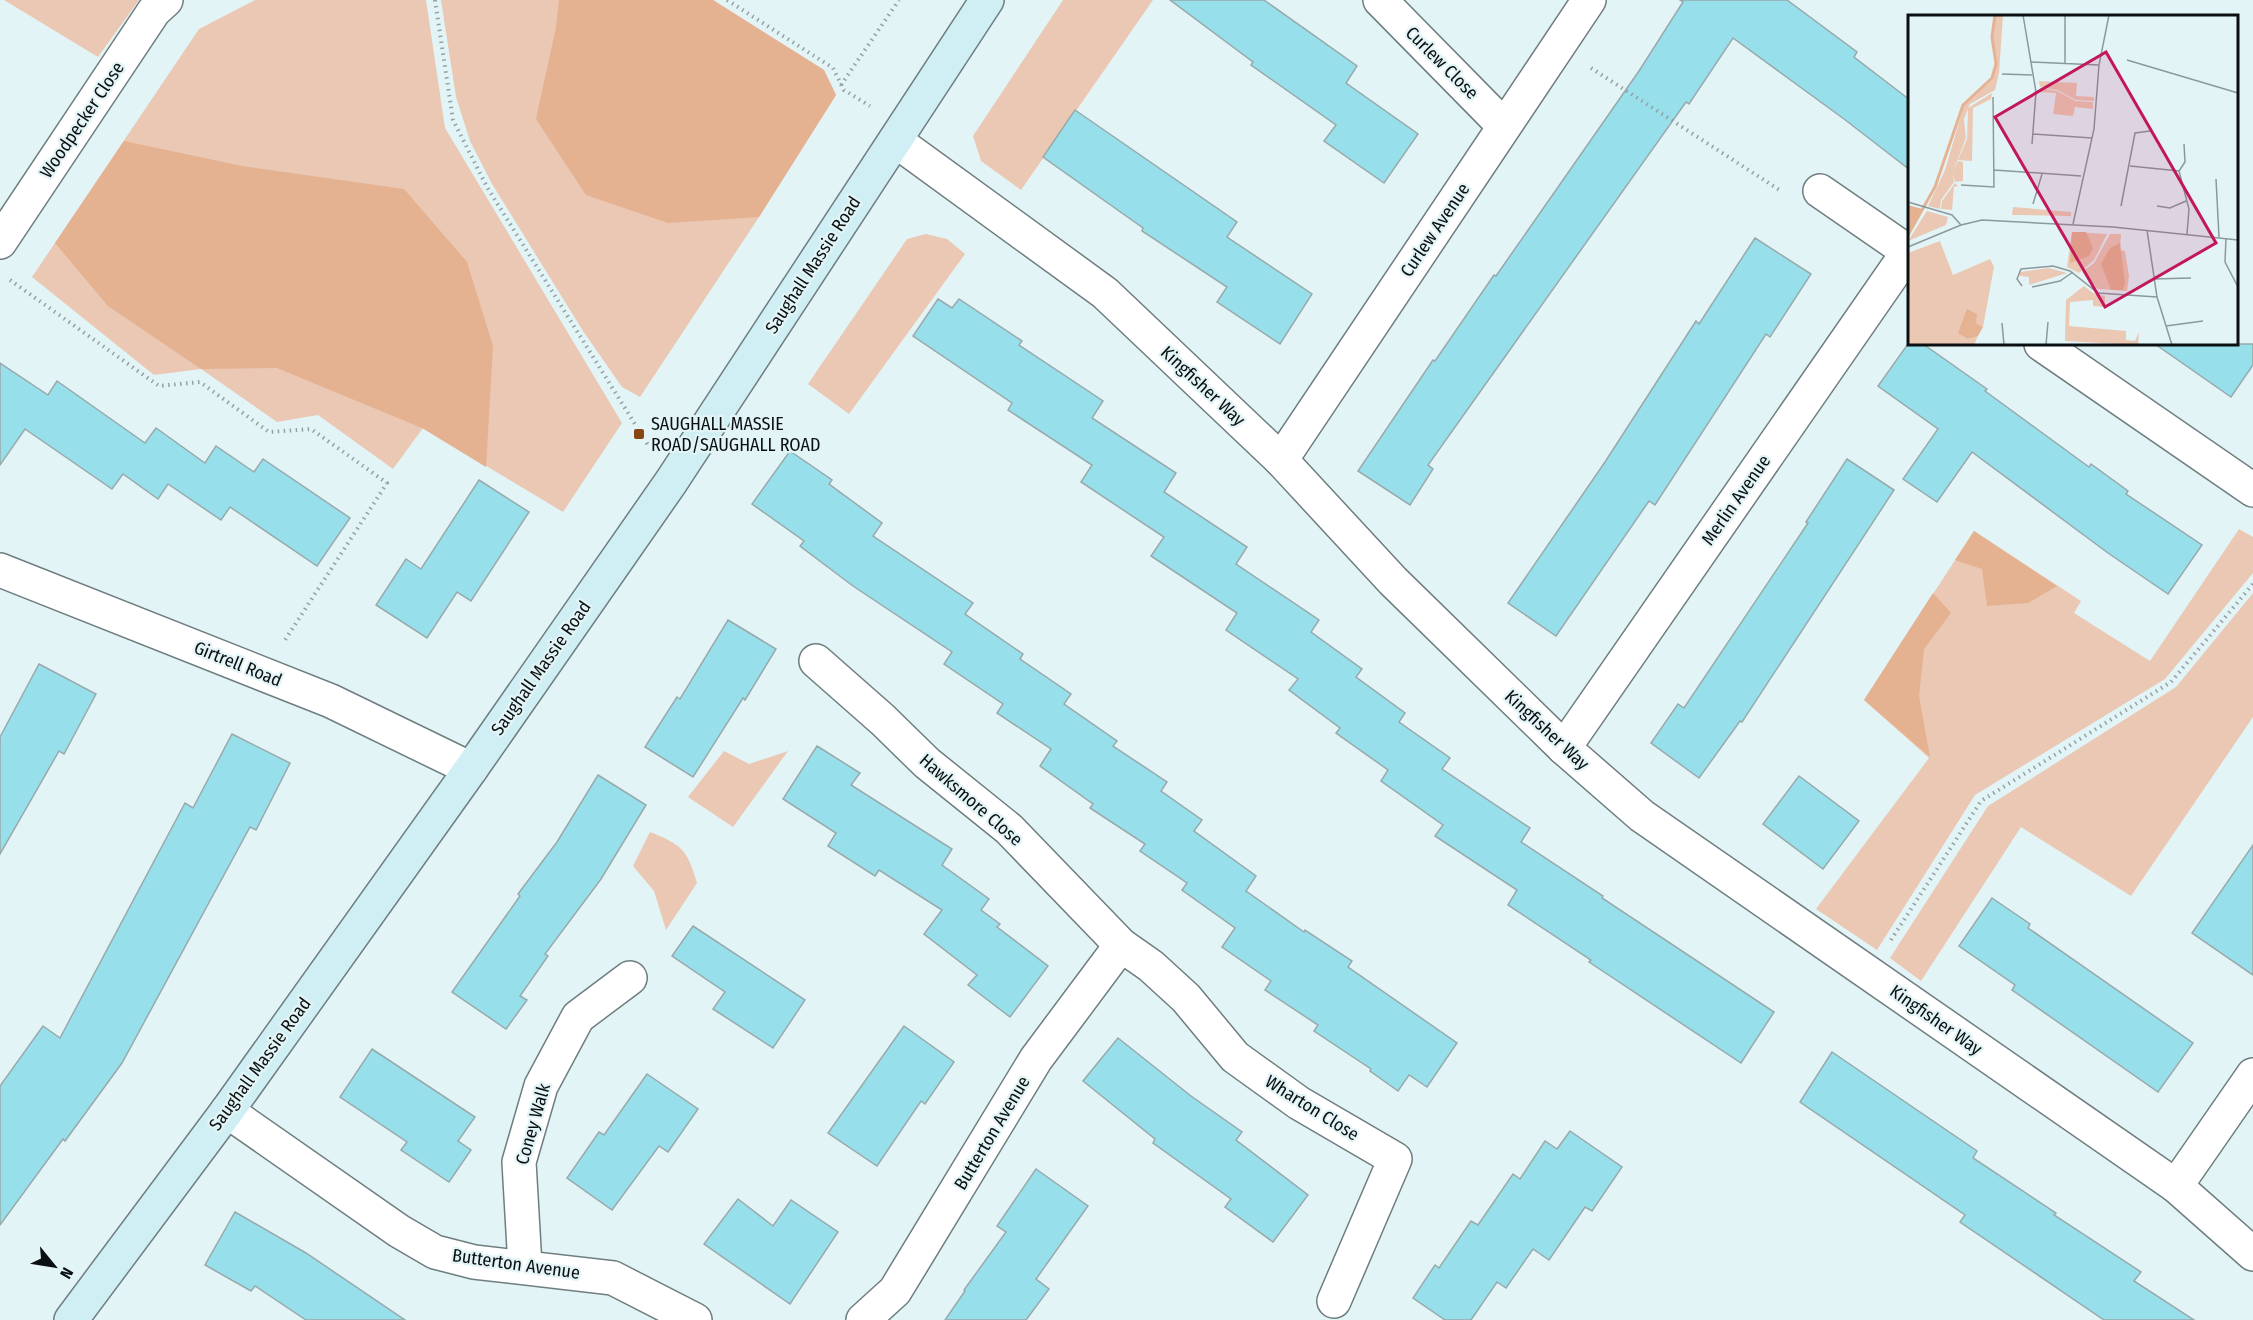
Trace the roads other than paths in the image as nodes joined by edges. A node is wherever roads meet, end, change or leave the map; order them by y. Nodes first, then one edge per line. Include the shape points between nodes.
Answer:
1 (166, 0) edge
2 (987, 0) edge
3 (1380, 0) edge
4 (1589, 0) edge
5 (1504, 126) junction
6 (900, 134) junction
7 (1820, 191) road end
8 (0, 242) edge
9 (1908, 251) edge
10 (1908, 253) edge
11 (2042, 345) edge
12 (1281, 460) junction
13 (2253, 490) edge
14 (1, 573) edge
15 (816, 661) dead end
16 (1564, 748) junction
17 (471, 769) junction
18 (1120, 945) junction
19 (630, 978) dead end
20 (2253, 1075) edge
21 (227, 1111) junction
22 (2176, 1186) junction
23 (2253, 1254) edge
24 (525, 1266) junction
25 (1334, 1301) dead end
26 (71, 1320) edge
27 (695, 1320) edge
28 (863, 1320) edge

1 - 8 street, Woodpecker Close via 154,11
2 - 6 main road, Saughall Massie Road
3 - 5 street, Curlew Close
4 - 5 street, Curlew Avenue
5 - 12 street, Curlew Avenue
6 - 12 street, Kingfisher Way via 1105,293
6 - 17 main road, Saughall Massie Road via 671,483
7 - 9 street, Merlin Avenue
10 - 16 street, Merlin Avenue
11 - 13 street
12 - 16 street, Kingfisher Way via 1393,581
14 - 17 street, Girtrell Road via 331,701
15 - 18 street, Hawksmore Close via 927,763 1009,829
16 - 22 street, Kingfisher Way via 1642,816
17 - 21 main road, Saughall Massie Road
18 - 25 street, Wharton Close via 1151,966 1186,998 1235,1057 1299,1103 1395,1159
18 - 28 street, Butterton Avenue via 1036,1059 895,1291
19 - 24 street, Coney Walk via 578,1017 541,1086 519,1162
20 - 22 street
21 - 24 street, Butterton Avenue via 435,1252 474,1262
21 - 26 main road, Saughall Massie Road
22 - 23 street, Kingfisher Way
24 - 27 street, Butterton Avenue via 614,1278

